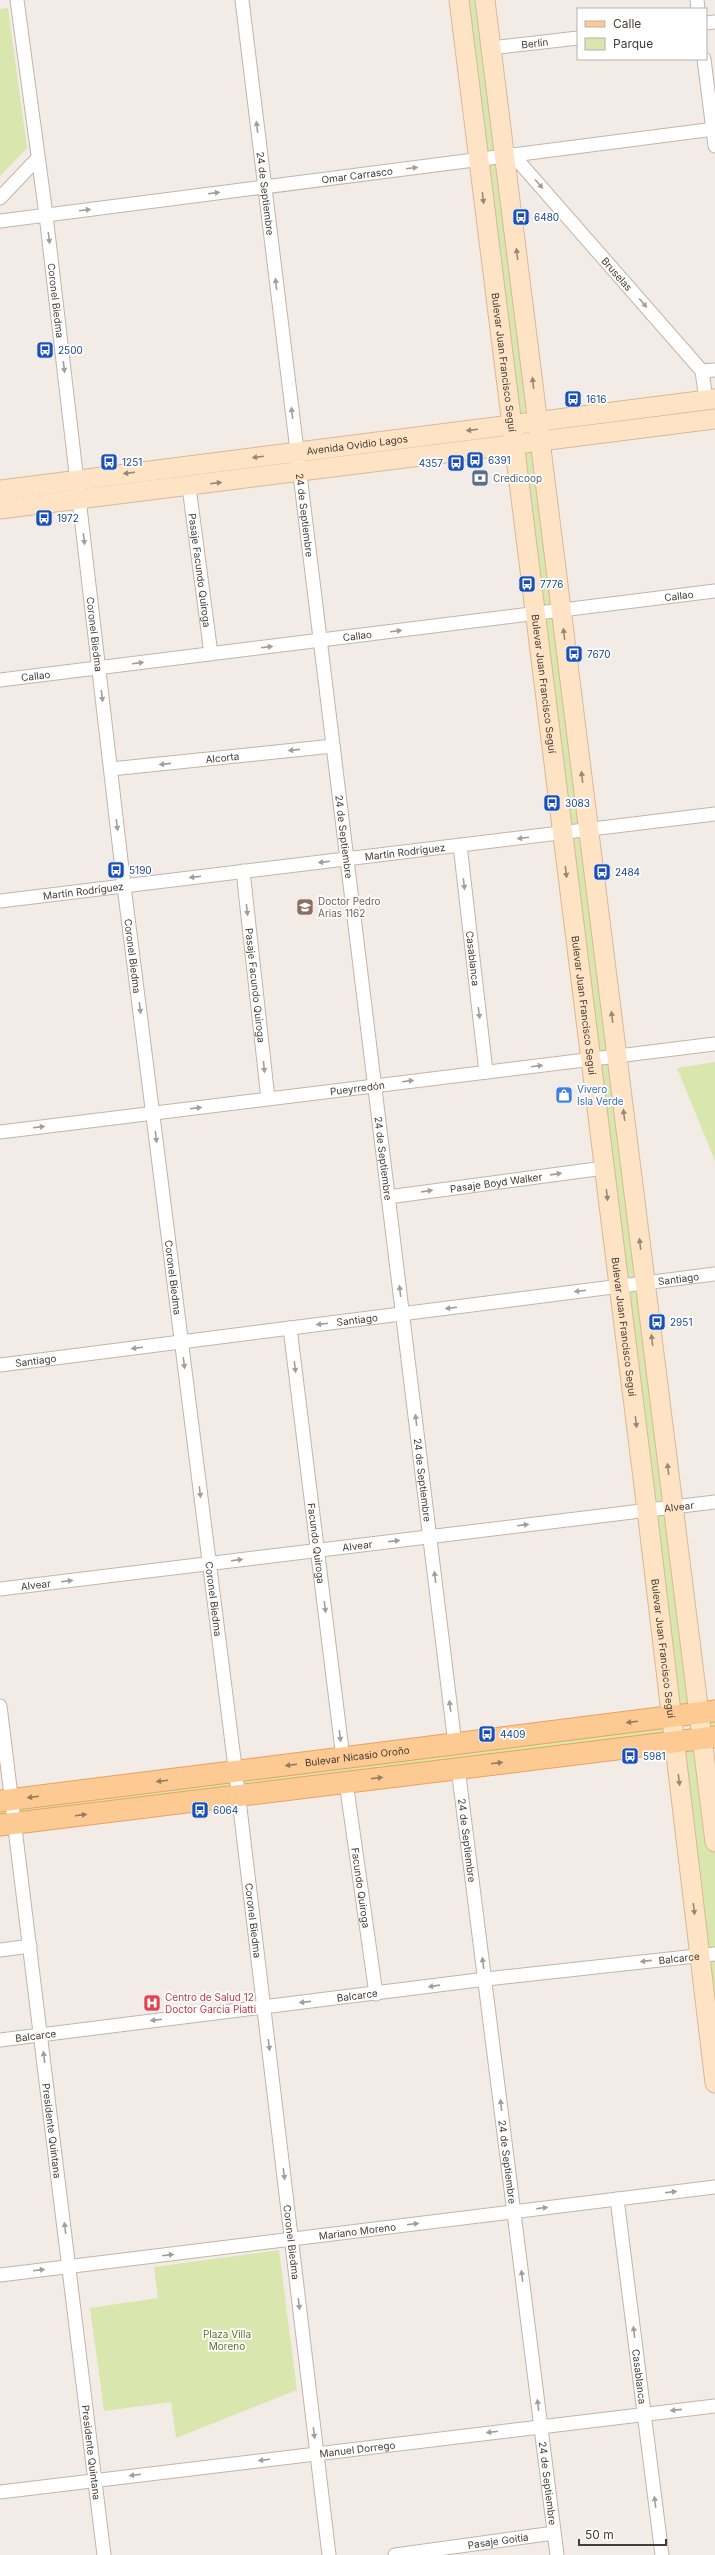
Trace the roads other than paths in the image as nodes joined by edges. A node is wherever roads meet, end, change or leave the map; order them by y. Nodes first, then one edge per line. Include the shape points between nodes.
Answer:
1 (17, 0) edge
2 (242, 0) edge
3 (459, 0) edge
4 (485, 0) edge
5 (577, 38) edge
6 (491, 48) junction
7 (704, 60) edge
8 (714, 129) edge
9 (715, 146) edge
10 (509, 155) junction
11 (38, 158) junction
12 (478, 159) junction
13 (264, 187) junction
14 (0, 198) edge
15 (46, 215) junction
16 (0, 221) edge
17 (715, 370) edge
18 (702, 371) junction
19 (710, 399) edge
20 (715, 419) edge
21 (538, 421) junction
22 (510, 425) junction
23 (540, 442) junction
24 (513, 445) junction
25 (297, 452) junction
26 (300, 473) junction
27 (77, 480) junction
28 (189, 487) junction
29 (0, 490) edge
30 (80, 500) junction
31 (0, 510) edge
32 (715, 591) edge
33 (561, 610) junction
34 (534, 614) junction
35 (320, 640) junction
36 (211, 654) junction
37 (99, 668) junction
38 (0, 680) edge
39 (333, 746) junction
40 (111, 769) junction
41 (715, 814) edge
42 (588, 830) junction
43 (562, 833) junction
44 (460, 845) junction
45 (347, 859) junction
46 (243, 871) junction
47 (124, 886) junction
48 (0, 900) edge
49 (715, 1044) edge
50 (616, 1056) junction
51 (589, 1059) junction
52 (486, 1072) junction
53 (375, 1086) junction
54 (268, 1099) junction
55 (153, 1113) junction
56 (0, 1132) edge
57 (604, 1168) junction
58 (388, 1197) junction
59 (715, 1274) edge
60 (645, 1283) junction
61 (618, 1286) junction
62 (403, 1314) junction
63 (290, 1328) junction
64 (182, 1342) junction
65 (0, 1365) edge
66 (715, 1502) edge
67 (673, 1508) junction
68 (647, 1510) junction
69 (430, 1537) junction
70 (319, 1550) junction
71 (209, 1564) junction
72 (0, 1589) edge
73 (0, 1706) edge
74 (707, 1712) edge
75 (671, 1717) junction
76 (708, 1737) edge
77 (674, 1742) junction
78 (455, 1744) junction
79 (343, 1758) junction
80 (458, 1768) junction
81 (235, 1772) junction
82 (346, 1782) junction
83 (238, 1795) junction
84 (6, 1800) edge
85 (7, 1824) edge
86 (715, 1842) edge
87 (30, 1946) junction
88 (0, 1950) edge
89 (707, 1955) edge
90 (486, 1979) junction
91 (376, 1994) junction
92 (264, 2007) junction
93 (42, 2034) junction
94 (0, 2040) edge
95 (715, 2083) edge
96 (715, 2187) edge
97 (617, 2199) junction
98 (514, 2212) junction
99 (291, 2239) junction
100 (69, 2267) junction
101 (0, 2275) edge
102 (715, 2406) edge
103 (644, 2414) junction
104 (541, 2426) junction
105 (317, 2453) junction
106 (95, 2480) junction
107 (0, 2492) edge
108 (554, 2532) junction
109 (104, 2555) edge
110 (328, 2555) edge
111 (395, 2555) edge
112 (557, 2555) edge
113 (662, 2555) edge

1 - 11 street, Coronel Biedma
13 -> 2 street, 24 de Septiembre
3 - 12 main road, Bulevar Juan Francisco Seguí
4 - 6 main road
5 - 6 street, Berlín
6 - 10 main road
7 - 8 street
8 - 9 street
8 - 10 street, Omar Carrasco
10 - 12 street, Omar Carrasco
10 -> 18 street, Bruselas
21 -> 10 main road
11 - 14 street
11 - 15 street, Coronel Biedma
13 -> 12 street, Omar Carrasco
12 -> 22 main road, Bulevar Juan Francisco Seguí
15 -> 13 street, Omar Carrasco
25 -> 13 street, 24 de Septiembre
15 - 16 street, Omar Carrasco
15 -> 27 street, Coronel Biedma
17 - 18 street
18 - 19 street
19 - 21 main road, Avenida Ovidio Lagos
20 - 23 main road, Avenida Ovidio Lagos
21 - 22 main road, Avenida Ovidio Lagos
21 - 23 main road
22 - 24 main road, Bulevar Juan Francisco Seguí
22 -> 25 main road, Avenida Ovidio Lagos
23 - 24 main road, Avenida Ovidio Lagos
23 - 33 main road
24 - 26 main road, Avenida Ovidio Lagos
24 - 34 main road, Bulevar Juan Francisco Seguí
25 - 26 street, 24 de Septiembre
25 -> 27 main road, Avenida Ovidio Lagos
28 -> 26 main road, Avenida Ovidio Lagos
26 - 35 street, 24 de Septiembre
27 - 29 main road, Avenida Ovidio Lagos
27 - 30 street, Coronel Biedma
28 - 30 main road, Avenida Ovidio Lagos
28 - 36 street, Pasaje Facundo Quiroga
30 - 31 main road, Avenida Ovidio Lagos
30 -> 37 street, Coronel Biedma
32 - 33 street, Callao
33 - 34 street, Callao
42 -> 33 main road
35 -> 34 street, Callao
34 - 43 main road, Bulevar Juan Francisco Seguí
36 -> 35 street, Callao
35 - 39 street, 24 de Septiembre
37 -> 36 street, Callao
37 - 38 street, Callao
37 -> 40 street, Coronel Biedma
39 -> 40 street, Alcorta
39 - 45 street, 24 de Septiembre
40 -> 47 street, Coronel Biedma
41 - 42 street, Martín Rodríguez
42 - 43 street, Martín Rodríguez
50 -> 42 main road
43 -> 44 street, Martín Rodríguez
43 -> 51 main road, Bulevar Juan Francisco Seguí
44 - 45 street, Martín Rodríguez
44 -> 52 street, Casablanca
45 -> 46 street, Martín Rodríguez
45 - 53 street, 24 de Septiembre
46 -> 47 street, Martín Rodríguez
46 -> 54 street, Pasaje Facundo Quiroga
47 - 48 street, Martín Rodríguez
47 -> 55 street, Coronel Biedma
49 - 50 street, Pueyrredón
50 - 51 street, Pueyrredón
60 -> 50 main road
52 -> 51 street, Pueyrredón
51 - 57 main road, Bulevar Juan Francisco Seguí
53 -> 52 street, Pueyrredón
53 - 54 street, Pueyrredón
53 - 58 street, 24 de Septiembre
55 -> 54 street, Pueyrredón
56 -> 55 street, Pueyrredón
55 -> 64 street, Coronel Biedma
58 -> 57 street, Pasaje Boyd Walker
57 -> 61 main road, Bulevar Juan Francisco Seguí
62 -> 58 street, 24 de Septiembre
59 - 60 street, Santiago
60 - 61 street, Santiago
67 -> 60 main road
61 -> 62 street, Santiago
61 -> 68 main road, Bulevar Juan Francisco Seguí
62 -> 63 street, Santiago
69 -> 62 street, 24 de Septiembre
63 - 64 street, Santiago
63 -> 70 street, Facundo Quiroga
64 -> 65 street, Santiago
64 -> 71 street, Coronel Biedma
66 - 67 street, Alvear
67 - 68 street, Alvear
67 - 74 main road
69 -> 68 street, Alvear
68 - 75 main road, Bulevar Juan Francisco Seguí
70 -> 69 street, Alvear
78 -> 69 street, 24 de Septiembre
71 -> 70 street, Alvear
70 -> 79 street, Facundo Quiroga
72 -> 71 street, Alvear
71 - 81 street, Coronel Biedma
73 - 84 street, Presidente Quintana
74 - 75 main road, Bulevar Nicasio Oroño
74 - 76 main road
75 - 77 main road, Bulevar Juan Francisco Seguí
75 -> 78 main road, Bulevar Nicasio Oroño
76 - 77 main road
76 - 86 main road
80 -> 77 main road
77 -> 89 main road, Bulevar Juan Francisco Seguí
78 - 79 main road, Bulevar Nicasio Oroño
79 -> 81 main road, Bulevar Nicasio Oroño
82 -> 80 main road
90 -> 80 street, 24 de Septiembre
81 - 83 street, Coronel Biedma
81 -> 84 main road, Bulevar Nicasio Oroño
82 - 83 main road
82 - 91 street, Facundo Quiroga
85 -> 83 main road
83 - 92 street, Coronel Biedma
84 - 85 street, Presidente Quintana
85 - 87 street, Presidente Quintana
87 - 88 street
87 - 93 street, Presidente Quintana
89 -> 90 street, Balcarce
89 - 95 main road, Bulevar Juan Francisco Seguí
90 -> 91 street, Balcarce
98 -> 90 street, 24 de Septiembre
91 -> 92 street, Balcarce
92 -> 93 street, Balcarce
92 -> 99 street, Coronel Biedma
93 - 94 street, Balcarce
100 -> 93 street, Presidente Quintana
97 -> 96 street, Mariano Moreno
98 -> 97 street, Mariano Moreno
103 -> 97 street, Casablanca
99 -> 98 street, Mariano Moreno
104 -> 98 street, 24 de Septiembre
100 -> 99 street, Mariano Moreno
99 -> 105 street, Coronel Biedma
101 -> 100 street, Mariano Moreno
100 - 106 street, Presidente Quintana
102 -> 103 street, Manuel Dorrego
103 - 104 street, Manuel Dorrego
113 -> 103 street, Casablanca
104 -> 105 street, Manuel Dorrego
104 - 108 street, 24 de Septiembre
105 -> 106 street, Manuel Dorrego
105 - 110 street, Coronel Biedma
106 - 107 street, Manuel Dorrego
106 - 109 street, Presidente Quintana
108 - 111 street, Pasaje Goitía
108 - 112 street, 24 de Septiembre

